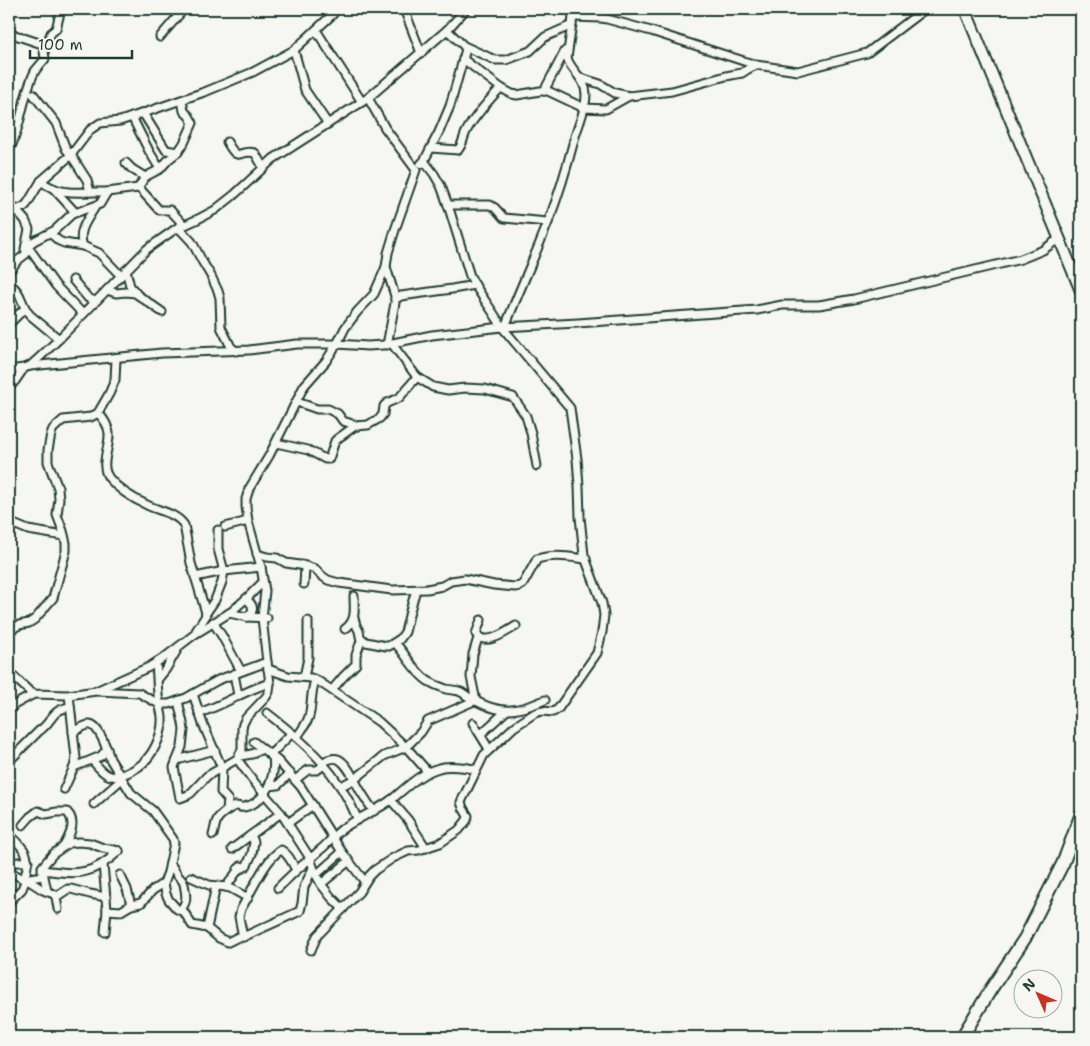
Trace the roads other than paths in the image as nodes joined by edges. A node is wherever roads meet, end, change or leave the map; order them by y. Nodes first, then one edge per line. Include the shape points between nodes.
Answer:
1 (61, 9) edge
2 (184, 9) edge
3 (326, 9) edge
4 (404, 9) edge
5 (466, 9) edge
6 (573, 9) edge
7 (925, 9) edge
8 (965, 9) edge
9 (334, 12) edge
10 (573, 21) junction
11 (316, 30) junction
12 (447, 30) junction
13 (9, 33) edge
14 (160, 37) dead end
15 (568, 45) junction
16 (464, 46) junction
17 (45, 48) junction
18 (294, 50) junction
19 (420, 53) junction
20 (463, 59) junction
21 (756, 65) junction
22 (581, 78) junction
23 (501, 88) junction
24 (544, 91) junction
25 (33, 94) dead end
26 (629, 96) junction
27 (182, 100) junction
28 (365, 100) junction
29 (584, 108) junction
30 (143, 113) junction
31 (132, 117) junction
32 (328, 124) junction
33 (227, 142) dead end
34 (431, 148) junction
35 (9, 150) edge
36 (178, 152) junction
37 (72, 155) junction
38 (424, 161) junction
39 (126, 163) dead end
40 (263, 167) junction
41 (160, 169) junction
42 (416, 170) junction
43 (145, 177) junction
44 (41, 181) junction
45 (140, 185) dead end
46 (53, 188) junction
47 (90, 192) junction
48 (107, 192) junction
49 (448, 206) junction
50 (24, 207) junction
51 (95, 207) junction
52 (12, 211) edge
53 (75, 212) junction
54 (25, 220) junction
55 (548, 222) junction
56 (181, 226) junction
57 (50, 233) junction
58 (1060, 238) junction
59 (83, 246) junction
60 (27, 251) junction
61 (386, 267) junction
62 (126, 270) junction
63 (9, 272) edge
64 (121, 276) junction
65 (73, 280) dead end
66 (9, 284) edge
67 (474, 284) junction
68 (107, 290) junction
69 (1081, 291) edge
70 (136, 294) junction
71 (395, 300) junction
72 (96, 301) junction
73 (25, 308) junction
74 (162, 312) dead end
75 (83, 314) junction
76 (9, 324) edge
77 (503, 327) junction
78 (59, 339) junction
79 (337, 344) junction
80 (389, 344) junction
81 (236, 351) junction
82 (116, 358) junction
83 (27, 367) junction
84 (9, 370) edge
85 (417, 377) junction
86 (9, 380) edge
87 (9, 388) edge
88 (297, 402) junction
89 (98, 412) junction
90 (358, 426) junction
91 (276, 443) junction
92 (537, 466) dead end
93 (248, 521) junction
94 (9, 522) edge
95 (64, 536) junction
96 (258, 554) junction
97 (586, 559) junction
98 (304, 566) junction
99 (261, 567) junction
100 (224, 570) junction
101 (195, 577) junction
102 (263, 582) junction
103 (304, 584) dead end
104 (415, 593) dead end
105 (354, 596) dead end
106 (249, 599) junction
107 (206, 613) junction
108 (229, 614) junction
109 (247, 617) junction
110 (265, 618) junction
111 (354, 618) junction
112 (481, 620) dead end
113 (215, 621) junction
114 (308, 621) dead end
115 (202, 622) junction
116 (516, 626) dead end
117 (345, 629) dead end
118 (9, 631) edge
119 (195, 634) junction
120 (360, 638) junction
121 (478, 638) junction
122 (394, 643) junction
123 (179, 646) junction
124 (156, 663) junction
125 (267, 666) junction
126 (9, 672) edge
127 (238, 673) junction
128 (304, 677) junction
129 (158, 679) junction
130 (315, 680) junction
131 (270, 683) junction
132 (332, 690) junction
133 (96, 691) junction
134 (34, 694) junction
135 (193, 694) junction
136 (69, 695) junction
137 (238, 695) junction
138 (545, 700) dead end
139 (178, 701) junction
140 (475, 701) junction
141 (159, 704) junction
142 (70, 707) junction
143 (488, 707) junction
144 (9, 710) edge
145 (506, 710) junction
146 (199, 712) junction
147 (267, 712) dead end
148 (494, 722) junction
149 (473, 724) dead end
150 (73, 732) junction
151 (481, 734) junction
152 (295, 735) junction
153 (254, 742) dead end
154 (406, 747) junction
155 (107, 749) junction
156 (262, 749) junction
157 (490, 749) junction
158 (215, 750) junction
159 (239, 758) junction
160 (274, 758) junction
161 (92, 760) junction
162 (177, 760) junction
163 (9, 761) edge
164 (323, 763) junction
165 (74, 767) junction
166 (222, 768) junction
167 (476, 770) junction
168 (428, 772) junction
169 (290, 773) junction
170 (121, 778) junction
171 (355, 779) junction
172 (295, 780) junction
173 (269, 786) junction
174 (341, 786) junction
175 (64, 789) dead end
176 (264, 794) junction
177 (391, 800) junction
178 (94, 804) dead end
179 (313, 805) junction
180 (227, 810) junction
181 (374, 811) junction
182 (281, 813) junction
183 (1081, 815) edge
184 (358, 820) junction
185 (288, 823) junction
186 (23, 825) dead end
187 (71, 829) junction
188 (9, 835) edge
189 (213, 835) dead end
190 (251, 835) junction
191 (333, 838) junction
192 (79, 842) junction
193 (64, 846) junction
194 (426, 848) junction
195 (232, 849) dead end
196 (342, 852) junction
197 (310, 858) junction
198 (28, 861) junction
199 (244, 862) dead end
200 (348, 862) junction
201 (9, 863) edge
202 (103, 864) junction
203 (170, 864) junction
204 (238, 869) junction
205 (296, 870) junction
206 (9, 871) edge
207 (315, 871) junction
208 (42, 873) junction
209 (120, 875) dead end
210 (191, 877) dead end
211 (180, 878) junction
212 (25, 879) junction
213 (365, 882) junction
214 (164, 883) junction
215 (321, 884) junction
216 (216, 886) junction
217 (226, 887) junction
218 (278, 888) dead end
219 (47, 891) junction
220 (56, 897) junction
221 (106, 897) junction
222 (248, 898) junction
223 (9, 902) edge
224 (131, 904) junction
225 (58, 909) dead end
226 (343, 909) junction
227 (107, 910) junction
228 (180, 910) junction
229 (207, 928) junction
230 (105, 932) dead end
231 (243, 937) junction
232 (311, 950) dead end
233 (962, 1037) edge

1 - 17 street via 56,29
2 - 14 street
3 - 9 street
4 - 19 street
5 - 12 street
6 - 10 street
7 - 21 street via 863,55 798,71
8 - 58 main road
9 - 11 street
10 - 15 street
10 - 16 street via 530,50 506,60 495,60
10 - 21 street via 601,18 651,30
11 - 18 street
11 - 28 street
12 - 16 street
12 - 19 street
13 - 17 street via 42,44
15 - 22 street via 568,61
15 - 24 street
16 - 20 street
17 - 35 street via 45,59 32,78
18 - 27 street via 253,72
18 - 32 street via 304,90
19 - 28 street
20 - 23 street
20 - 34 street via 450,106
21 - 26 street via 742,74 672,91
22 - 26 street
22 - 29 street via 586,95
23 - 24 street via 517,95
23 - 34 street via 466,130 458,150
24 - 29 street
25 - 37 street via 56,123
26 - 29 street via 606,109
27 - 30 street
27 - 36 street via 184,111 193,123
28 - 32 street
28 - 42 street
29 - 55 street
30 - 31 street
30 - 36 street via 166,150
31 - 37 street via 96,125
31 - 41 street
32 - 40 street
33 - 40 street via 236,155 255,154
34 - 38 street
36 - 41 street
37 - 44 street
37 - 47 street via 87,180
38 - 42 street
38 - 49 street via 441,186
39 - 43 street
40 - 56 street via 225,203
41 - 43 street
42 - 61 street
43 - 45 street
44 - 46 street
44 - 50 street
46 - 47 street via 66,192
46 - 53 street
47 - 48 street
48 - 51 street
48 - 56 street via 138,188 159,210 170,210
49 - 55 street via 490,205 504,218
49 - 67 street
50 - 52 street
50 - 54 street
51 - 53 street
51 - 59 street via 82,229 80,239
52 - 54 street
53 - 57 street
54 - 60 street via 29,229
55 - 77 street
56 - 62 street via 146,249
56 - 81 street via 218,291 221,327
57 - 59 street via 64,243
57 - 60 street via 34,241
58 - 69 main road
58 - 77 street via 1043,250 1021,259 829,304 790,304 757,310
59 - 64 street via 100,253
60 - 63 street
60 - 75 street
61 - 71 street
61 - 79 street via 374,294 345,328
62 - 64 street
62 - 70 street
64 - 68 street
65 - 72 street via 88,298
66 - 73 street via 16,288
67 - 71 street via 401,296
67 - 77 street
68 - 70 street
68 - 72 street
70 - 74 street
71 - 80 street
72 - 75 street
73 - 76 street
73 - 78 street
75 - 78 street
77 - 80 street
77 - 97 street via 570,408
78 - 83 street
79 - 80 street
79 - 81 street via 297,344
79 - 88 street via 308,380
80 - 85 street
81 - 82 street
82 - 83 street
82 - 89 street via 115,380
83 - 84 street
83 - 86 street
83 - 87 street
85 - 90 street via 399,398 387,402 380,418 371,424
85 - 92 street via 433,387 485,389 513,397 526,416
88 - 90 street via 317,410 328,409 343,421
88 - 91 street
89 - 95 street via 91,417 63,420 51,434 47,458 58,488 57,515
89 - 101 street via 109,432 106,474 134,498 181,521
90 - 91 street via 335,441 329,459 308,450
91 - 93 street via 249,489 246,499
93 - 96 street
93 - 100 street via 221,528 218,549
94 - 95 street via 28,530
95 - 118 street via 66,551 53,598 35,619
96 - 98 street
96 - 99 street
97 - 98 street via 547,556 537,559 523,584 515,588 465,579 426,589 392,590 328,580 315,569
97 - 157 street via 604,615 597,654 558,709 535,713 514,726
98 - 103 street
99 - 100 street
99 - 102 street
100 - 101 street
100 - 107 street via 220,591
101 - 107 street
102 - 106 street
102 - 110 street
104 - 122 street via 405,632
105 - 111 street
106 - 108 street
106 - 109 street via 253,611
107 - 115 street
108 - 109 street
108 - 113 street
109 - 110 street
110 - 125 street
111 - 117 street
111 - 120 street
112 - 121 street via 476,631
113 - 115 street
113 - 119 street
113 - 127 street
114 - 128 street via 308,658
115 - 119 street
116 - 121 street via 492,638
119 - 123 street
120 - 122 street via 386,646
120 - 132 street via 356,664
121 - 140 street via 471,677
122 - 140 street via 429,682 461,692
123 - 124 street
123 - 129 street
124 - 129 street
124 - 133 street
125 - 127 street
125 - 128 street via 288,676
125 - 131 street
126 - 134 street
127 - 135 street
127 - 137 street
128 - 130 street
129 - 141 street
130 - 132 street
130 - 152 street via 308,722
131 - 137 street
131 - 159 street via 266,697 243,724
132 - 154 street via 372,717
133 - 136 street
133 - 141 street via 139,693
134 - 136 street
134 - 144 street
135 - 139 street
135 - 146 street
136 - 142 street
137 - 146 street
138 - 145 street via 521,709
139 - 141 street
139 - 162 street via 184,730
140 - 143 street
140 - 154 street via 425,723
141 - 170 street via 162,724 154,748 146,760
142 - 150 street
142 - 163 street via 56,712
143 - 145 street
143 - 148 street via 494,714
145 - 148 street
146 - 158 street
147 - 152 street
148 - 151 street
149 - 151 street
150 - 155 street via 91,724
150 - 165 street
151 - 157 street
152 - 160 street
152 - 164 street
153 - 156 street
154 - 168 street
154 - 171 street via 384,756
155 - 161 street
155 - 170 street
156 - 159 street
156 - 160 street
157 - 167 street
158 - 162 street
158 - 166 street
159 - 166 street
159 - 176 street
160 - 169 street
160 - 173 street
161 - 165 street
161 - 170 street via 106,775
162 - 166 street via 174,769 180,798 188,796 207,776
164 - 171 street via 338,759
164 - 172 street via 317,770 308,770
164 - 174 street
165 - 175 street
166 - 180 street via 221,792 228,800
167 - 168 street via 450,766
167 - 194 street via 461,802 467,820 454,834
168 - 177 street
169 - 172 street
169 - 173 street via 278,785
170 - 178 street
170 - 203 street via 131,793 153,811 173,838
171 - 174 street
171 - 181 street
172 - 179 street
173 - 176 street
174 - 184 street
176 - 180 street via 244,807
176 - 182 street
177 - 181 street
177 - 194 street
179 - 185 street
179 - 191 street
180 - 189 street via 218,817
181 - 184 street
182 - 185 street
182 - 190 street
183 - 233 highway via 1063,863 1024,938
184 - 191 street
185 - 197 street
186 - 187 street via 38,811 46,814 63,811 72,819
187 - 192 street
187 - 193 street
188 - 198 street via 28,856
190 - 195 street
190 - 204 street via 254,842 248,865
191 - 196 street
191 - 197 street
192 - 193 street
192 - 202 street via 119,852
193 - 208 street via 46,861
194 - 213 street via 393,858 375,870
196 - 200 street
196 - 207 street
197 - 205 street
197 - 207 street
198 - 201 street
198 - 212 street
199 - 204 street
200 - 213 street
200 - 215 street
202 - 208 street via 84,873
202 - 221 street
203 - 211 street
203 - 214 street
204 - 217 street
205 - 218 street
205 - 222 street via 286,854 278,851
206 - 212 street
207 - 215 street
207 - 231 street via 304,887 300,911
208 - 212 street
208 - 219 street
209 - 224 street
210 - 216 street
211 - 214 street
211 - 228 street via 186,895
212 - 219 street
212 - 223 street via 22,889
213 - 226 street
214 - 224 street via 141,903
214 - 228 street via 169,900
215 - 226 street
216 - 217 street
216 - 229 street
217 - 222 street
219 - 220 street
220 - 221 street via 68,889
220 - 225 street
221 - 227 street
222 - 231 street via 241,909
224 - 227 street via 121,911
226 - 232 street via 317,936
227 - 230 street
228 - 229 street via 192,925
229 - 231 street via 228,942

